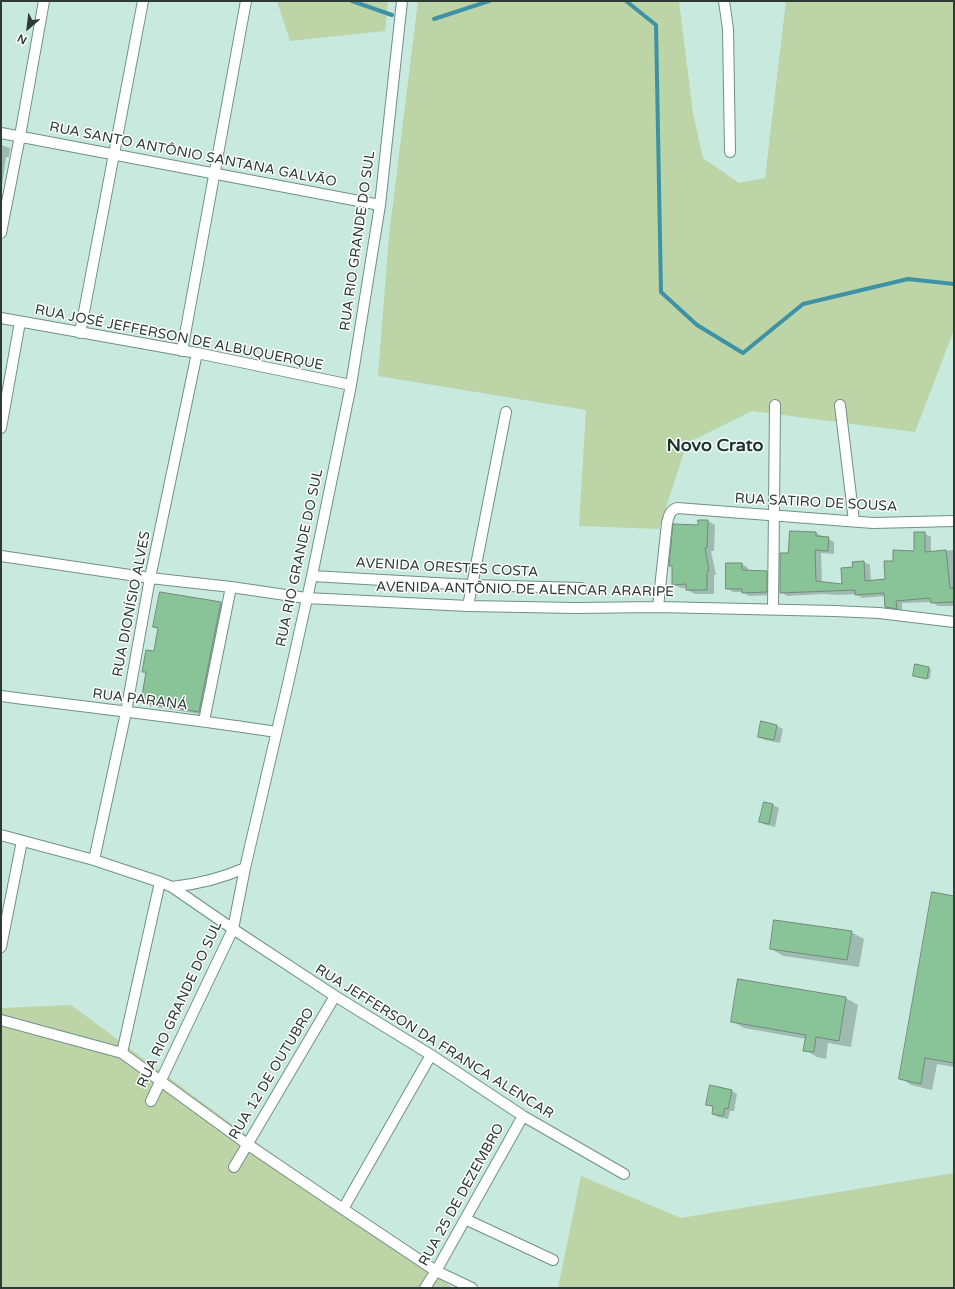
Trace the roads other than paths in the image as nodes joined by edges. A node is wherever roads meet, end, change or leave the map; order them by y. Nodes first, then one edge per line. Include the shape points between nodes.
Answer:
1 (44, 1) edge
2 (143, 1) edge
3 (246, 1) edge
4 (402, 1) edge
5 (724, 1) edge
6 (1, 133) edge
7 (20, 136) junction
8 (730, 152) dead end
9 (114, 155) junction
10 (215, 173) junction
11 (380, 205) junction
12 (1, 233) edge
13 (1, 318) edge
14 (20, 322) junction
15 (80, 333) junction
16 (182, 351) junction
17 (197, 353) junction
18 (351, 385) junction
19 (775, 405) dead end
20 (840, 405) dead end
21 (506, 412) dead end
22 (1, 428) edge
23 (775, 516) junction
24 (854, 521) junction
25 (954, 521) edge
26 (1, 556) edge
27 (312, 576) junction
28 (150, 578) junction
29 (471, 585) junction
30 (231, 587) junction
31 (581, 588) dead end
32 (306, 598) junction
33 (468, 606) junction
34 (658, 607) junction
35 (773, 609) junction
36 (954, 622) edge
37 (1, 696) edge
38 (126, 712) junction
39 (204, 721) junction
40 (276, 732) junction
41 (1, 835) edge
42 (22, 841) junction
43 (94, 860) junction
44 (245, 868) junction
45 (160, 882) junction
46 (172, 887) junction
47 (233, 929) junction
48 (1, 947) edge
49 (335, 996) junction
50 (1, 1020) edge
51 (122, 1053) junction
52 (431, 1055) junction
53 (160, 1081) junction
54 (151, 1101) dead end
55 (523, 1116) junction
56 (247, 1144) junction
57 (234, 1167) dead end
58 (624, 1174) dead end
59 (343, 1208) junction
60 (465, 1219) junction
61 (553, 1260) dead end
62 (436, 1271) junction
63 (425, 1288) edge
64 (472, 1288) edge

1 - 7 street
2 - 9 street
3 - 10 street
4 - 11 street, RUA RIO GRANDE DO SUL
5 - 8 street via 728,29
6 - 7 street, RUA SANTO ANTÔNIO SANTANA GALVÃO
7 - 9 street, RUA SANTO ANTÔNIO SANTANA GALVÃO
7 - 12 street
9 - 10 street, RUA SANTO ANTÔNIO SANTANA GALVÃO
9 - 15 street
10 - 11 street, RUA SANTO ANTÔNIO SANTANA GALVÃO
10 - 16 street
11 - 18 street, RUA RIO GRANDE DO SUL
13 - 14 street, RUA JOSÉ JEFFERSON DE ALBUQUERQUE
14 - 15 street, RUA JOSÉ JEFFERSON DE ALBUQUERQUE
14 - 22 street
15 - 16 street, RUA JOSÉ JEFFERSON DE ALBUQUERQUE
16 - 17 street, RUA JOSÉ JEFFERSON DE ALBUQUERQUE
17 - 18 street, RUA JOSÉ JEFFERSON DE ALBUQUERQUE
17 - 28 street, RUA DIONÍSIO ALVES
18 - 27 street, RUA RIO GRANDE DO SUL
19 - 23 street
20 - 24 street
21 - 29 street
23 - 24 street, RUA SATIRO DE SOUSA
23 - 34 street, RUA SATIRO DE SOUSA via 677,508 672,510 667,523
23 - 35 street
24 - 25 street, RUA SATIRO DE SOUSA
26 - 28 street, AVENIDA ANTÔNIO DE ALENCAR ARARIPE
27 - 29 street, AVENIDA ORESTES COSTA
27 - 32 street, RUA RIO GRANDE DO SUL
28 - 30 street, AVENIDA ANTÔNIO DE ALENCAR ARARIPE
28 - 38 street, RUA DIONÍSIO ALVES
29 - 31 street, AVENIDA ORESTES COSTA
29 - 33 street
30 - 32 street, AVENIDA ANTÔNIO DE ALENCAR ARARIPE
30 - 39 street
32 - 33 street, AVENIDA ANTÔNIO DE ALENCAR ARARIPE
32 - 40 street, RUA RIO GRANDE DO SUL via 288,688
33 - 34 street, AVENIDA ANTÔNIO DE ALENCAR ARARIPE
34 - 35 street, AVENIDA ANTÔNIO DE ALENCAR ARARIPE
35 - 36 street, AVENIDA ANTÔNIO DE ALENCAR ARARIPE via 879,613
37 - 38 street, RUA PARANÁ
38 - 39 street, RUA PARANÁ
38 - 43 street, RUA DIONÍSIO ALVES
39 - 40 street, RUA PARANÁ
40 - 44 street, RUA RIO GRANDE DO SUL
41 - 42 street, RUA JEFFERSON DA FRANCA ALENCAR
42 - 43 street, RUA JEFFERSON DA FRANCA ALENCAR
42 - 48 street
43 - 45 street, RUA JEFFERSON DA FRANCA ALENCAR
44 - 46 street via 219,878
44 - 47 street, RUA RIO GRANDE DO SUL
45 - 46 street, RUA JEFFERSON DA FRANCA ALENCAR
45 - 51 street
46 - 47 street, RUA JEFFERSON DA FRANCA ALENCAR
47 - 49 street, RUA JEFFERSON DA FRANCA ALENCAR
47 - 53 street, RUA RIO GRANDE DO SUL
49 - 52 street, RUA JEFFERSON DA FRANCA ALENCAR
49 - 56 street, RUA 12 DE OUTUBRO
50 - 51 street
51 - 53 street
52 - 55 street, RUA JEFFERSON DA FRANCA ALENCAR
52 - 59 street
53 - 54 street, RUA RIO GRANDE DO SUL
53 - 56 street
55 - 58 street, RUA JEFFERSON DA FRANCA ALENCAR
55 - 60 street, RUA 25 DE DEZEMBRO
56 - 57 street, RUA 12 DE OUTUBRO
56 - 59 street
59 - 62 street
60 - 61 street
60 - 62 street, RUA 25 DE DEZEMBRO
62 - 63 street, RUA 25 DE DEZEMBRO
62 - 64 street

